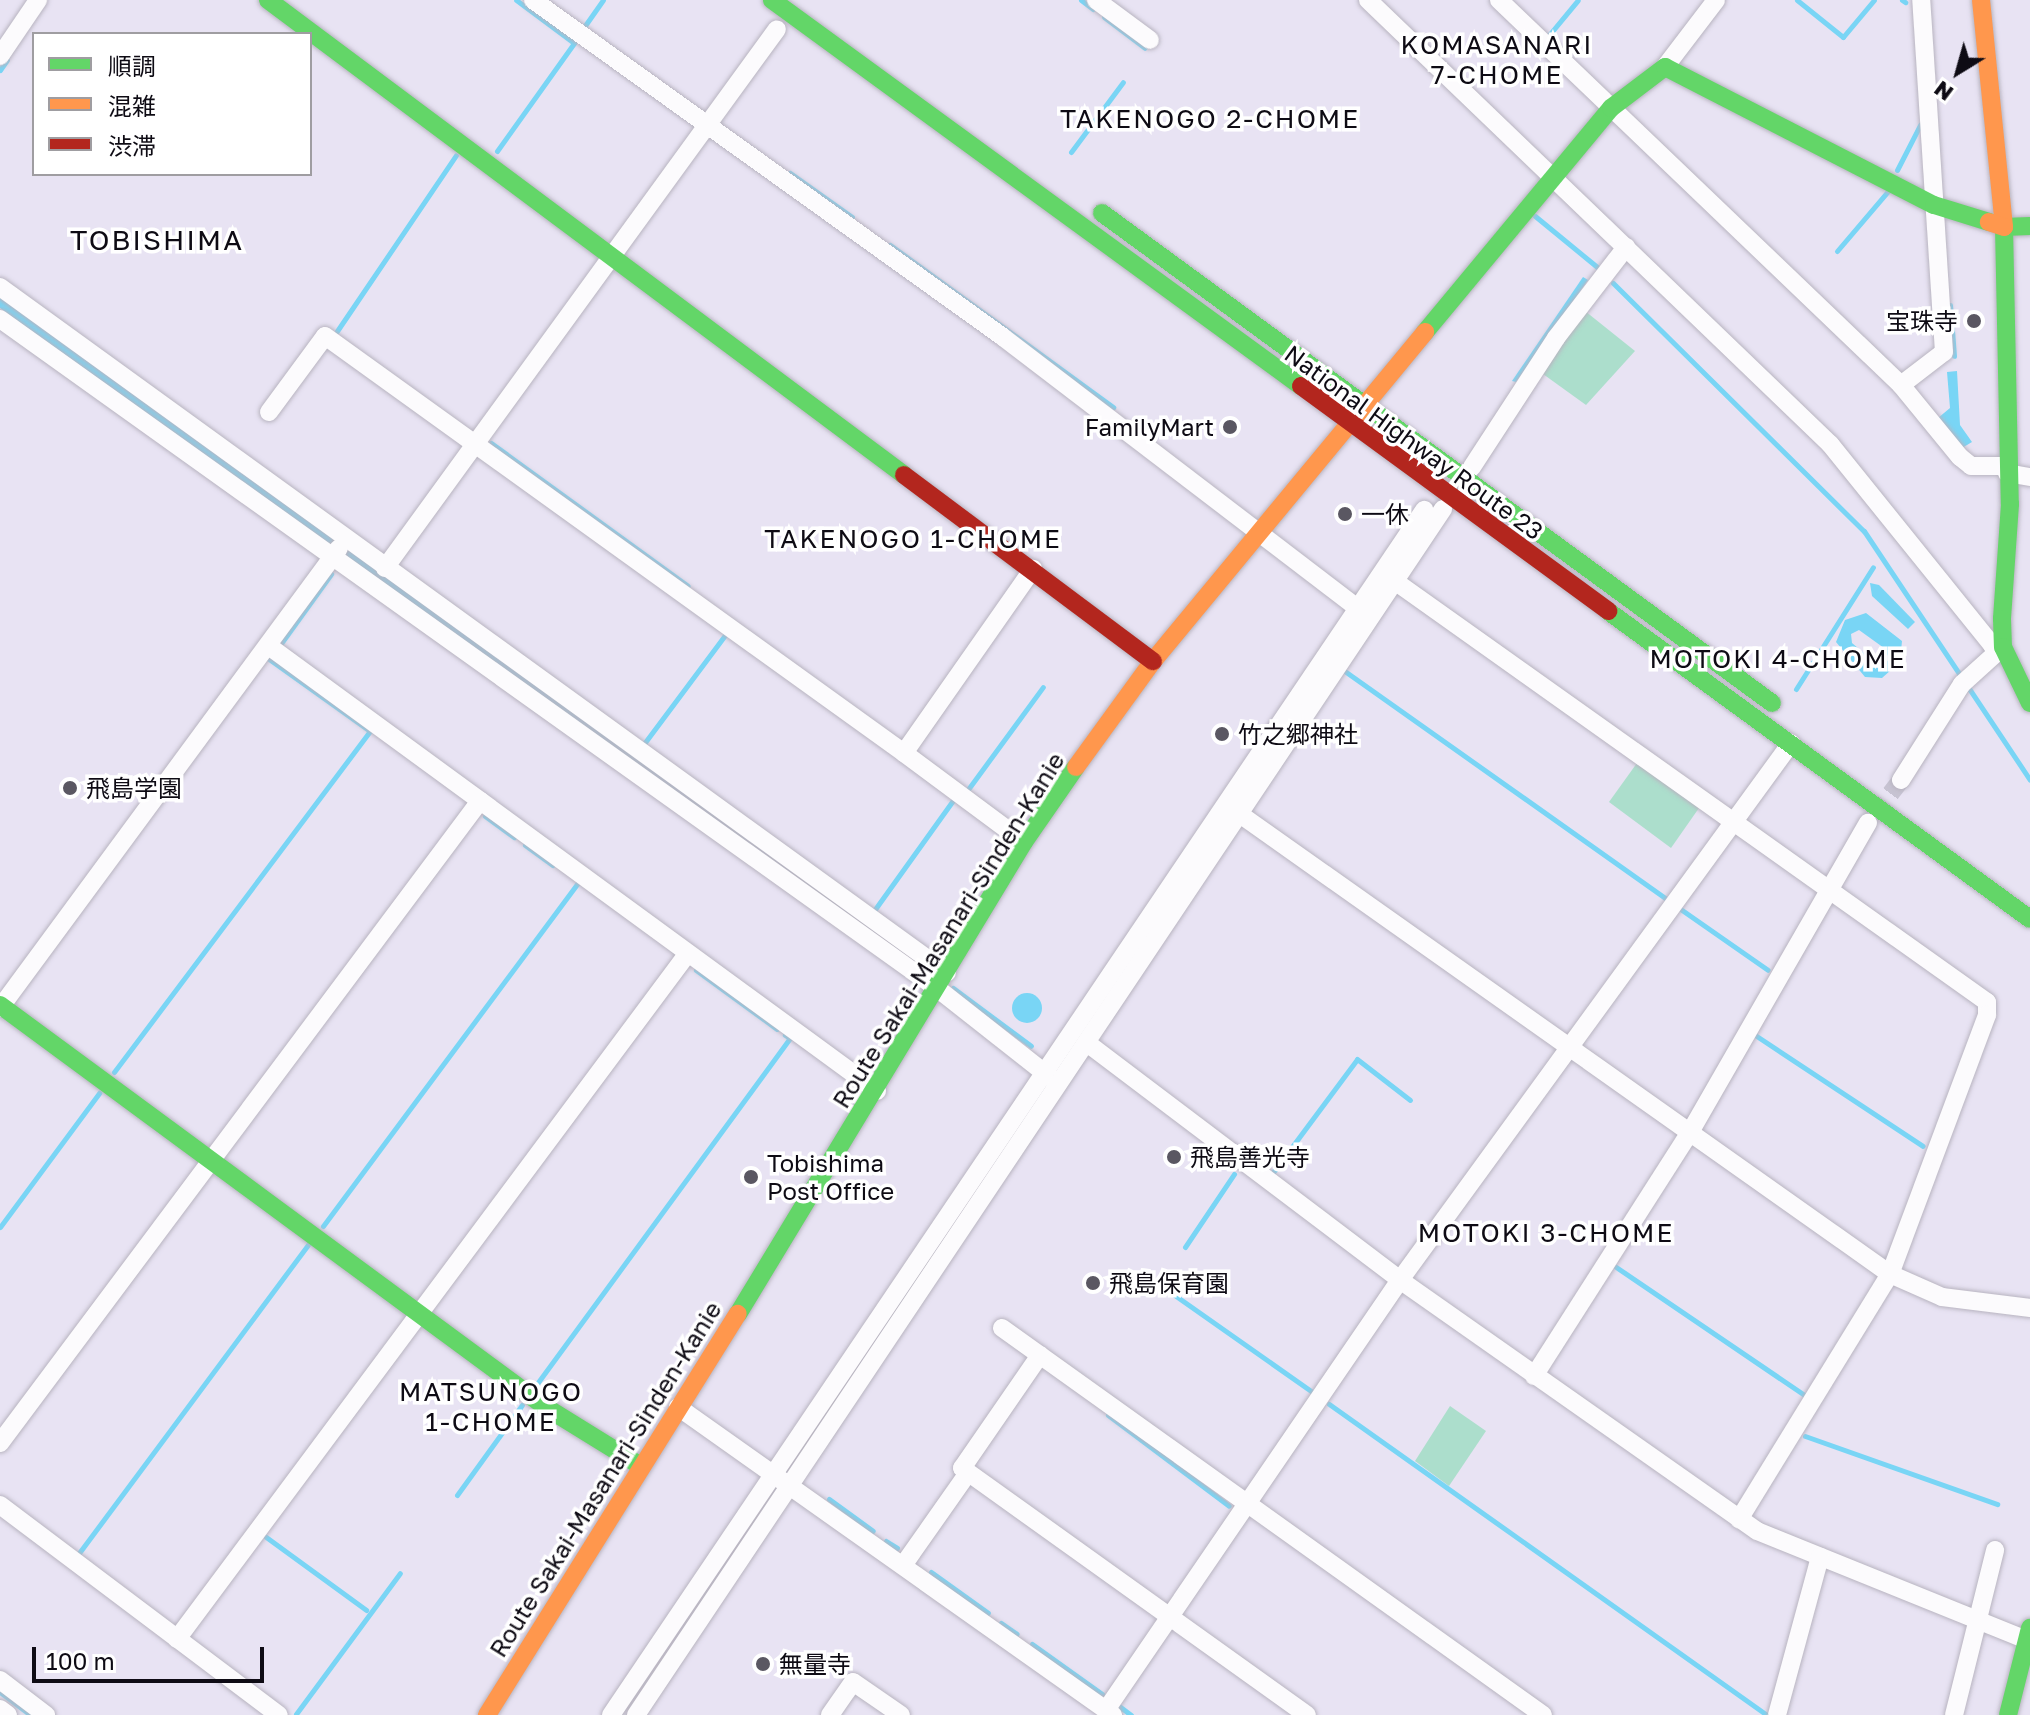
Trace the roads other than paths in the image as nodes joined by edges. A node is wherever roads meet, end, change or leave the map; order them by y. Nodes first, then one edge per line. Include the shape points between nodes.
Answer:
1 (38, 0) edge
2 (268, 0) edge
3 (533, 0) edge
4 (772, 0) edge
5 (1096, 0) edge
6 (1368, 0) edge
7 (1499, 0) edge
8 (1716, 0) edge
9 (1921, 0) edge
10 (1981, 0) edge
11 (777, 29) dead end
12 (311, 32) edge
13 (312, 33) edge
14 (1150, 40) dead end
15 (0, 56) edge
16 (1665, 67) junction
17 (1611, 108) junction
18 (703, 126) junction
19 (1554, 177) junction
20 (1088, 203) dead end
21 (1934, 205) junction
22 (2030, 226) edge
23 (2004, 227) junction
24 (1626, 247) junction
25 (611, 254) junction
26 (0, 287) edge
27 (0, 319) edge
28 (1901, 385) junction
29 (142, 388) junction
30 (1367, 406) junction
31 (128, 409) junction
32 (269, 412) dead end
33 (1351, 426) junction
34 (475, 445) junction
35 (1472, 467) dead end
36 (2008, 470) junction
37 (2030, 477) edge
38 (1443, 509) dead end
39 (1424, 510) dead end
40 (1259, 533) junction
41 (345, 539) junction
42 (334, 556) junction
43 (385, 568) junction
44 (1033, 569) junction
45 (1396, 582) junction
46 (1357, 608) junction
47 (270, 647) junction
48 (2003, 647) junction
49 (1153, 661) junction
50 (2030, 703) edge
51 (1788, 715) dead end
52 (1791, 743) junction
53 (904, 753) junction
54 (1877, 780) dead end
55 (1902, 790) joint
56 (480, 801) junction
57 (1241, 815) junction
58 (1732, 821) junction
59 (1868, 823) tunnel mouth
60 (1024, 842) junction
61 (1828, 889) junction
62 (2030, 919) edge
63 (688, 953) junction
64 (942, 981) junction
65 (1, 1006) edge
66 (1087, 1043) junction
67 (1567, 1047) junction
68 (1042, 1072) junction
69 (1059, 1084) junction
70 (877, 1091) junction
71 (1689, 1134) junction
72 (211, 1161) junction
73 (1890, 1274) junction
74 (1400, 1280) junction
75 (2030, 1308) edge
76 (417, 1314) junction
77 (1002, 1328) dead end
78 (1040, 1355) junction
79 (1534, 1376) junction
80 (678, 1407) junction
81 (0, 1443) edge
82 (641, 1466) junction
83 (775, 1471) junction
84 (968, 1473) junction
85 (790, 1483) junction
86 (1247, 1503) junction
87 (0, 1505) edge
88 (1739, 1519) junction
89 (1995, 1550) dead end
90 (1820, 1557) junction
91 (904, 1564) junction
92 (1170, 1617) junction
93 (1978, 1618) junction
94 (2029, 1634) edge
95 (177, 1639) junction
96 (0, 1680) edge
97 (0, 1709) edge
98 (619, 1712) edge
99 (1110, 1712) edge
100 (8, 1715) edge
101 (46, 1715) edge
102 (279, 1715) edge
103 (487, 1715) edge
104 (636, 1715) edge
105 (830, 1715) edge
106 (901, 1715) edge
107 (1307, 1715) edge
108 (1543, 1715) edge
109 (1777, 1715) edge
110 (1954, 1715) edge
111 (2008, 1715) edge

1 - 15 street
2 - 12 main road
3 - 18 street
4 - 33 main road, National Highway Route 23
5 - 14 street
6 - 19 street
7 - 17 street
8 - 16 street
9 - 21 street
10 - 23 main road
11 - 18 street
13 - 25 main road
16 - 17 main road, Route Sakai-Masanari-Sinden-Kanie
16 - 21 main road
17 - 19 main road, Route Sakai-Masanari-Sinden-Kanie
17 - 28 street
18 - 25 street
18 - 40 street via 1003,337
19 - 24 street
19 - 30 main road, Route Sakai-Masanari-Sinden-Kanie
20 - 30 main road, National Highway Route 23
21 - 23 main road
21 - 28 street via 1944,352
22 - 23 main road
23 - 36 main road
24 - 35 street via 1556,338
24 - 48 street via 1830,444 1992,645
25 - 34 street
25 - 44 main road
26 - 29 street
27 - 31 street
28 - 36 street via 1971,466
29 - 31 street
29 - 41 street
30 - 33 main road, Route Sakai-Masanari-Sinden-Kanie
30 - 51 main road, National Highway Route 23
31 - 42 street
32 - 34 street via 325,336
33 - 40 main road, Route Sakai-Masanari-Sinden-Kanie
33 - 52 main road, National Highway Route 23
34 - 43 street
34 - 53 street
36 - 37 street
36 - 48 main road
38 - 45 street
39 - 46 street
40 - 46 street
40 - 49 main road, Route Sakai-Masanari-Sinden-Kanie
41 - 42 street
41 - 43 street
42 - 47 street
42 - 64 street
43 - 64 street
44 - 49 main road
44 - 53 street
45 - 57 street
45 - 58 street
46 - 68 street
47 - 56 street
47 - 65 street
48 - 50 main road
48 - 55 street via 1967,680
49 - 60 main road, Route Sakai-Masanari-Sinden-Kanie
52 - 58 street
52 - 62 main road, National Highway Route 23
53 - 60 street
54 - 55 main road
56 - 63 street
56 - 72 street
57 - 66 street
57 - 67 street
58 - 61 street
58 - 67 street
59 - 61 street
60 - 64 main road, Route Sakai-Masanari-Sinden-Kanie
61 - 71 street
61 - 73 street via 1987,1002 1987,1015
63 - 70 street
63 - 76 street
64 - 68 street
64 - 70 main road, Route Sakai-Masanari-Sinden-Kanie
65 - 72 main road
66 - 69 street
66 - 74 street
67 - 71 street
67 - 74 street
68 - 69 street
68 - 83 street
69 - 85 street
70 - 80 main road, Route Sakai-Masanari-Sinden-Kanie
71 - 73 street
71 - 79 street
72 - 76 main road
72 - 81 street
73 - 75 street via 1942,1297
73 - 88 street
74 - 79 street
74 - 86 street
76 - 82 main road via 547,1408
76 - 95 street
77 - 78 street
78 - 84 street via 962,1468
78 - 86 street
79 - 88 street
80 - 82 main road, Route Sakai-Masanari-Sinden-Kanie
80 - 83 street
82 - 103 main road, Route Sakai-Masanari-Sinden-Kanie
83 - 85 street
83 - 98 street
84 - 91 street
84 - 92 street
85 - 91 street
85 - 104 street
86 - 92 street
86 - 108 street
87 - 95 street
88 - 90 street via 1769,1538
89 - 93 street
90 - 93 street
90 - 109 street
91 - 99 street
92 - 99 street
92 - 107 street
93 - 94 street
93 - 110 street
94 - 111 main road
95 - 102 street
96 - 101 street
97 - 100 street
105 - 106 street via 853,1682

